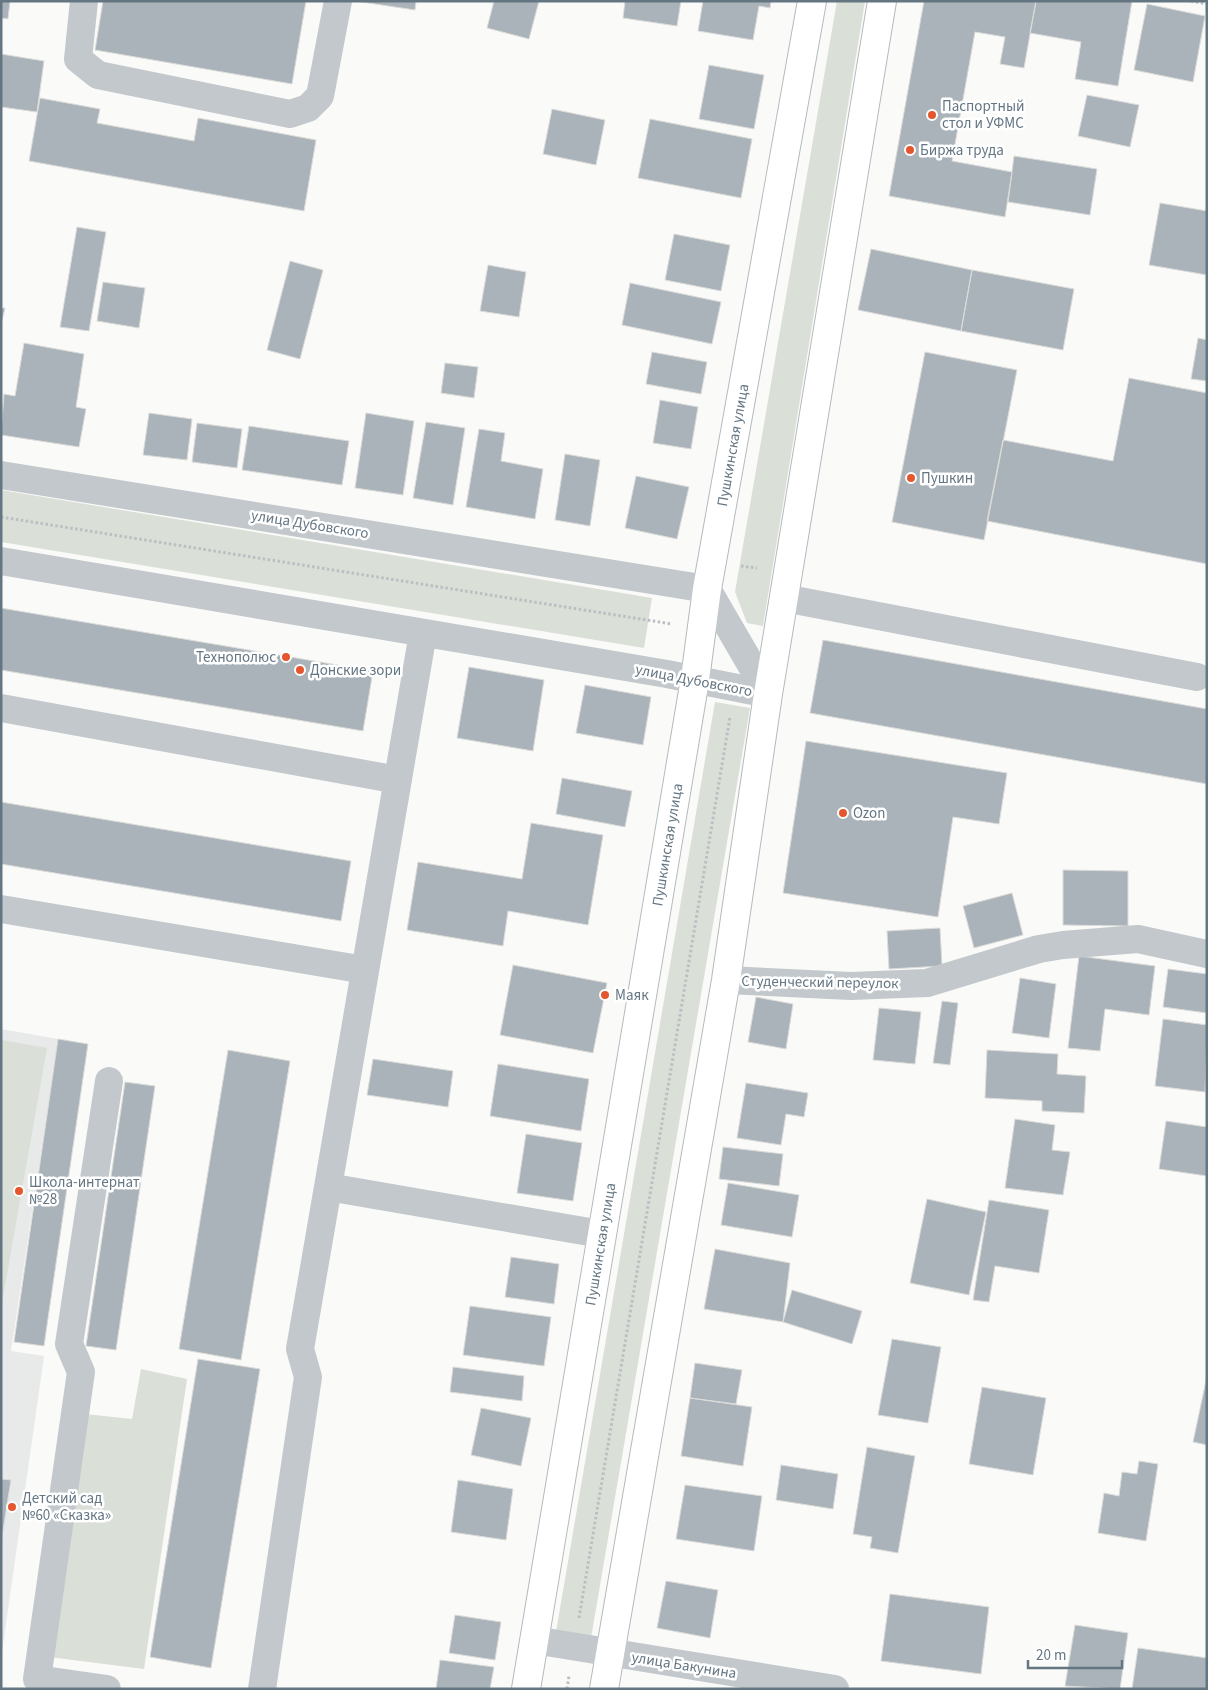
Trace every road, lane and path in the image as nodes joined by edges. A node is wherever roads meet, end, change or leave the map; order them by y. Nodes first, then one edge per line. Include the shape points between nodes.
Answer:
1 (84, 1) edge
2 (338, 1) edge
3 (812, 1) edge
4 (882, 1) edge
5 (1191, 1) edge
6 (1207, 4) edge
7 (1, 475) edge
8 (1, 517) edge
9 (759, 559) dead end
10 (1, 561) edge
11 (756, 577) dead end
12 (707, 589) junction
13 (784, 598) junction
14 (675, 624) dead end
15 (423, 633) junction
16 (1197, 677) dead end
17 (695, 679) junction
18 (735, 688) junction
19 (768, 694) junction
20 (1, 708) edge
21 (398, 780) junction
22 (1, 908) edge
23 (1207, 954) edge
24 (366, 970) junction
25 (726, 980) junction
26 (109, 1081) dead end
27 (328, 1187) junction
28 (601, 1234) junction
29 (534, 1640) junction
30 (574, 1647) junction
31 (610, 1653) junction
32 (40, 1684) edge
33 (107, 1689) edge
34 (262, 1689) edge
35 (526, 1689) edge
36 (567, 1689) edge
37 (604, 1689) edge
38 (834, 1689) edge

1 - 2 street via 78,59 98,76 290,114 308,108 320,96
3 - 12 main road, Пушкинская улица
4 - 13 main road
5 - 6 path
7 - 12 street, улица Дубовского
8 - 14 path
9 - 11 path
10 - 15 street, улица Дубовского
12 - 17 main road, Пушкинская улица
12 - 19 street, улица Дубовского
13 - 16 street
13 - 19 main road
15 - 17 street, улица Дубовского
15 - 21 street
17 - 18 street, улица Дубовского
17 - 28 main road, Пушкинская улица
18 - 19 street, улица Дубовского
18 - 30 path
19 - 25 main road
20 - 21 street
21 - 24 street
22 - 24 street
23 - 25 street, Студенческий переулок via 1138,940 1063,944 927,983 851,986
24 - 27 street
25 - 31 main road
26 - 32 street via 69,1344 81,1372
27 - 28 street
27 - 34 street via 300,1349 308,1377
28 - 29 main road, Пушкинская улица
29 - 30 street, улица Бакунина
29 - 35 main road, Пушкинская улица
30 - 31 street, улица Бакунина
30 - 36 path
31 - 37 main road
31 - 38 street, улица Бакунина
32 - 33 street

